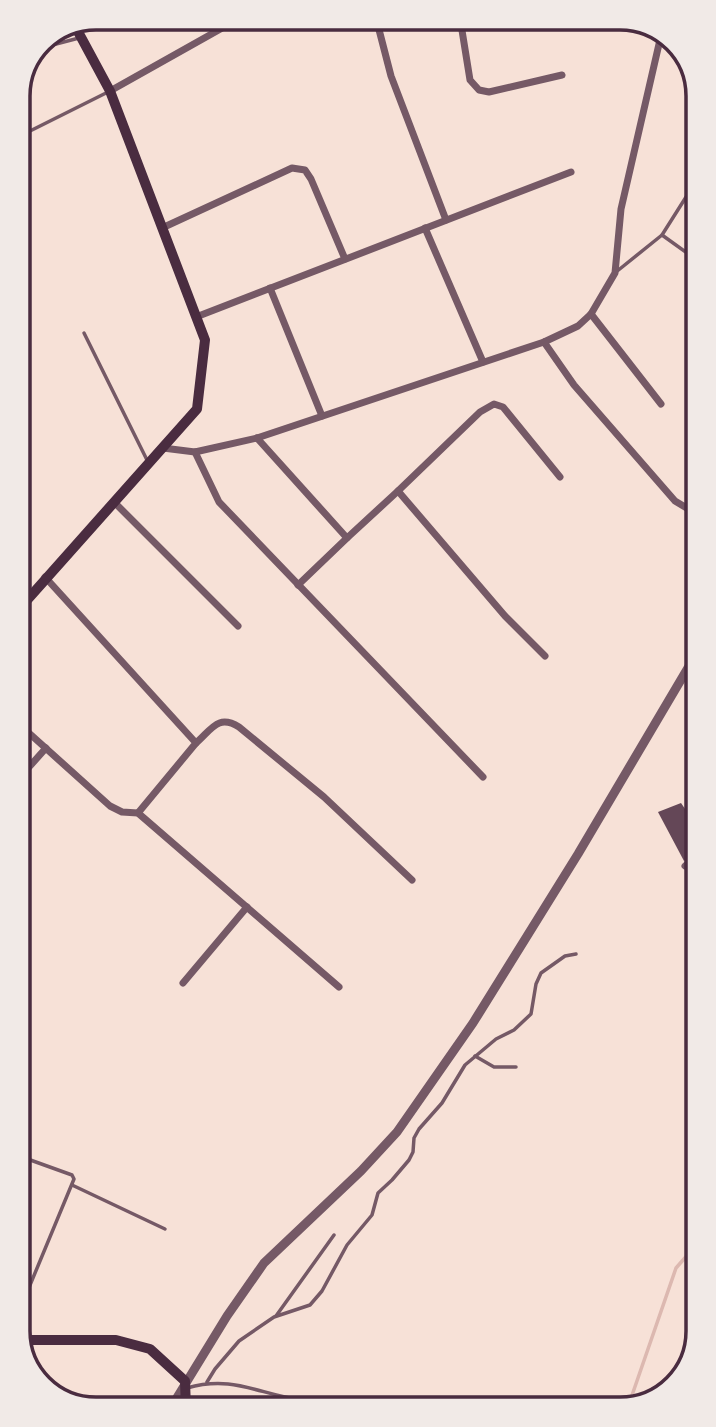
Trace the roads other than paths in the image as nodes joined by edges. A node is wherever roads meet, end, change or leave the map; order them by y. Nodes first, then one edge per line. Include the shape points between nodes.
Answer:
1 (219, 30) edge
2 (379, 30) edge
3 (462, 30) edge
4 (78, 32) edge
5 (81, 38) junction
6 (659, 43) edge
7 (54, 45) edge
8 (562, 75) dead end
9 (110, 91) junction
10 (30, 131) edge
11 (572, 172) dead end
12 (686, 197) edge
13 (446, 220) junction
14 (162, 228) junction
15 (425, 228) junction
16 (662, 235) junction
17 (686, 252) edge
18 (345, 259) junction
19 (615, 273) junction
20 (270, 289) junction
21 (592, 314) junction
22 (196, 317) junction
23 (84, 334) dead end
24 (544, 342) junction
25 (483, 362) junction
26 (660, 404) dead end
27 (322, 416) junction
28 (257, 438) junction
29 (163, 448) junction
30 (195, 452) junction
31 (149, 464) junction
32 (559, 477) dead end
33 (398, 491) junction
34 (114, 502) junction
35 (686, 508) edge
36 (347, 538) junction
37 (45, 577) junction
38 (298, 585) junction
39 (30, 596) edge
40 (238, 626) dead end
41 (545, 656) dead end
42 (686, 671) edge
43 (30, 734) edge
44 (196, 743) junction
45 (46, 748) junction
46 (30, 766) edge
47 (483, 777) dead end
48 (138, 813) junction
49 (412, 880) dead end
50 (247, 907) junction
51 (576, 954) dead end
52 (183, 983) dead end
53 (339, 987) dead end
54 (475, 1056) junction
55 (516, 1067) dead end
56 (30, 1160) edge
57 (72, 1185) junction
58 (165, 1229) dead end
59 (334, 1235) dead end
60 (30, 1285) edge
61 (274, 1317) junction
62 (31, 1340) edge
63 (207, 1382) junction
64 (185, 1385) junction
65 (178, 1397) edge
66 (186, 1397) edge
67 (288, 1397) edge

1 - 9 street
2 - 13 street via 391,76
3 - 8 street via 470,79 479,90 489,92
4 - 5 main road
5 - 7 lane
5 - 9 main road
6 - 19 street via 621,208
9 - 10 lane
9 - 14 main road
11 - 13 street
12 - 16 lane
13 - 15 street
14 - 18 street via 292,168 305,170
14 - 22 main road
15 - 18 street
15 - 25 street
16 - 17 lane
16 - 19 lane
18 - 20 street
19 - 21 street
20 - 22 street
20 - 27 street
21 - 24 street
21 - 26 street
22 - 29 main road via 205,340 197,410
23 - 31 lane
24 - 25 street
24 - 35 street via 574,385 675,501
25 - 27 street
27 - 28 street
28 - 30 street
28 - 36 street
29 - 30 street
29 - 31 main road
30 - 38 street via 219,502
31 - 34 main road
32 - 33 street via 503,407 494,404
33 - 36 street
33 - 41 street
34 - 37 main road
34 - 40 street
36 - 38 street
37 - 39 main road
37 - 44 street
38 - 47 street
42 - 64 street via 473,1023 397,1132 264,1263
43 - 45 street
44 - 48 street
44 - 49 street via 220,722 239,727 324,797
45 - 46 street
45 - 48 street via 110,806
48 - 50 street
50 - 52 street
50 - 53 street
51 - 54 lane via 541,973 531,1014
54 - 55 lane via 494,1067
54 - 61 lane via 419,1129 409,1160 378,1193 372,1215 347,1245 322,1291 310,1305
56 - 57 lane via 72,1175
57 - 58 lane
57 - 60 lane
59 - 61 lane
61 - 63 lane via 239,1341
62 - 64 main road via 116,1340 150,1349
63 - 64 lane
63 - 67 lane
64 - 65 street
64 - 66 main road

